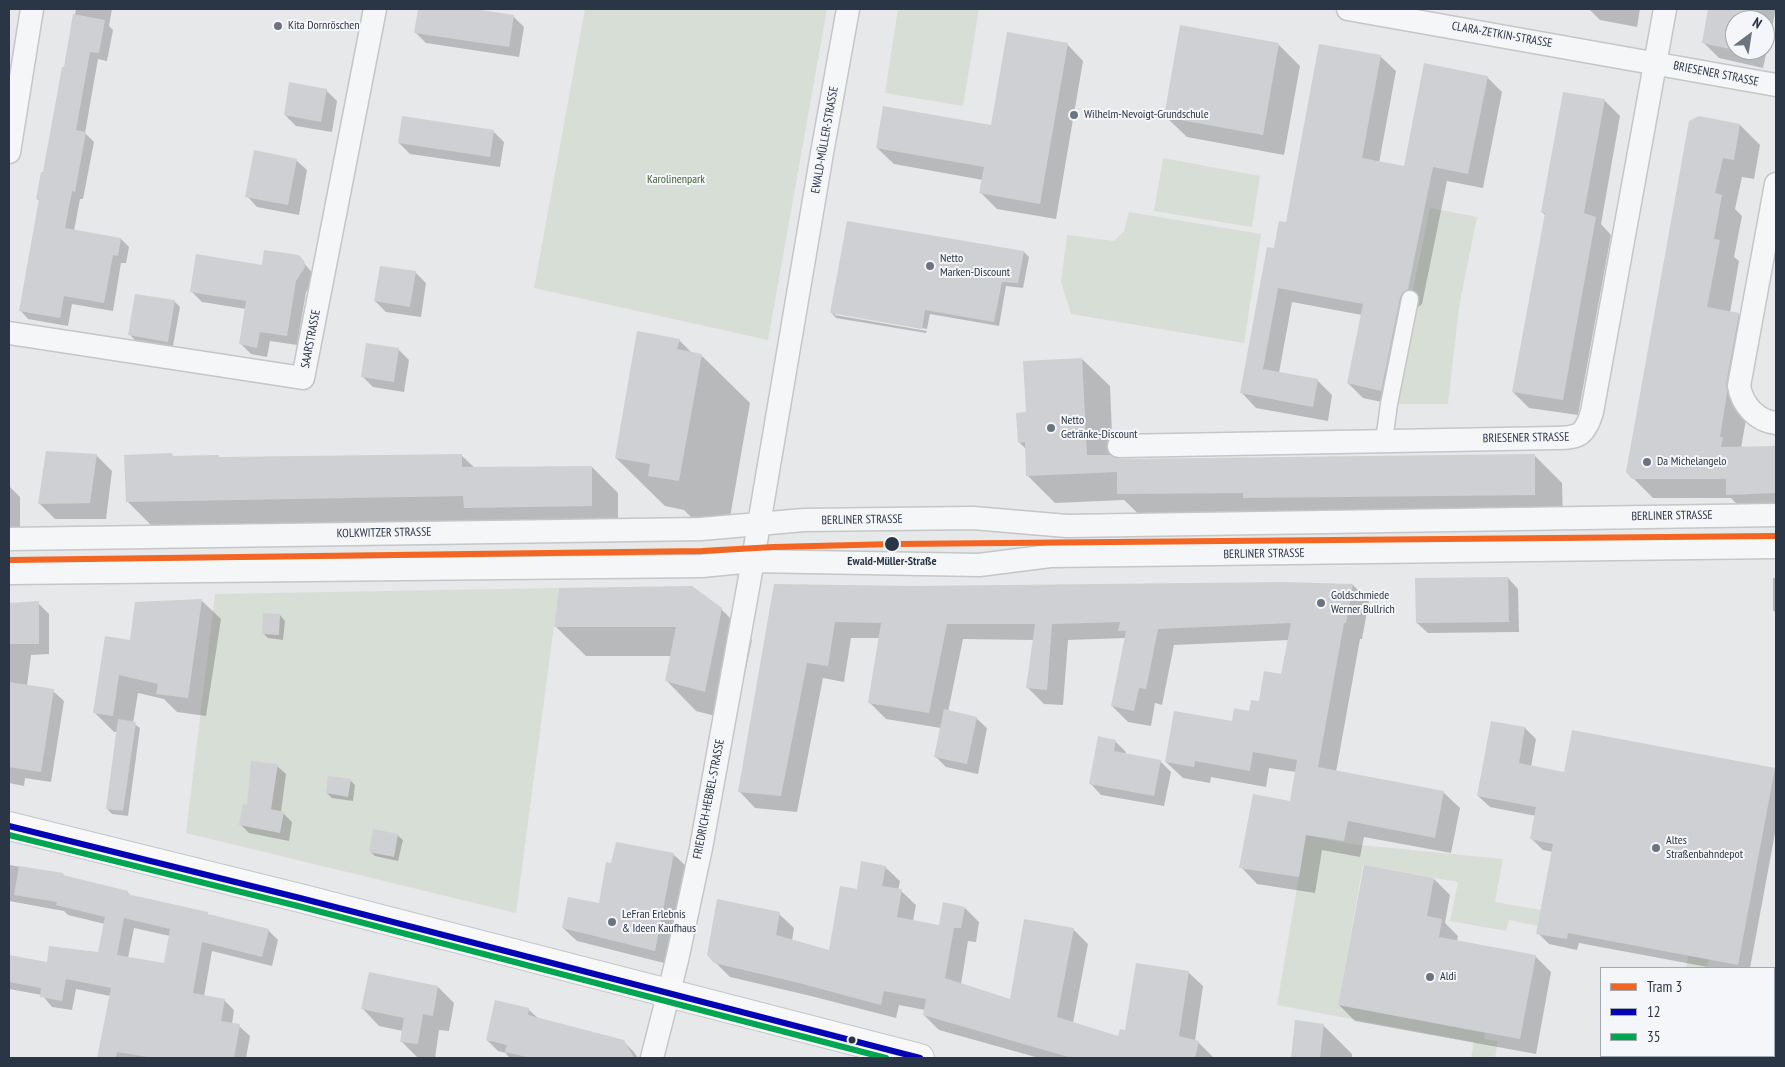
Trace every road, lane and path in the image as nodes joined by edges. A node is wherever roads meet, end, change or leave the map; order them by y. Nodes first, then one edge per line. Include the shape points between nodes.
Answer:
1 (32, 9) edge
2 (375, 9) edge
3 (848, 9) edge
4 (1348, 9) edge
5 (1665, 9) edge
6 (1656, 62) junction
7 (1776, 85) edge
8 (9, 152) edge
9 (1776, 184) edge
10 (1410, 299) dead end
11 (9, 333) edge
12 (1776, 423) edge
13 (1384, 441) junction
14 (1119, 446) dead end
15 (1776, 515) edge
16 (757, 530) junction
17 (9, 539) edge
18 (1776, 547) edge
19 (752, 562) junction
20 (9, 573) edge
21 (9, 826) edge
22 (668, 992) junction
23 (652, 1058) edge
24 (920, 1058) edge

1 - 8 street
2 - 11 street, SAARSTRASSE via 303,378
3 - 16 street, EWALD-MÜLLER-STRASSE
4 - 6 street, CLARA-ZETKIN-STRASSE
5 - 6 street, BRIESENER STRASSE
6 - 7 street, BRIESENER STRASSE
6 - 13 street, BRIESENER STRASSE via 1592,412 1586,429 1574,438
9 - 12 street via 1739,386 1745,404 1754,413
10 - 13 street
13 - 14 street, BRIESENER STRASSE
15 - 16 street, BERLINER STRASSE via 1067,526 974,518 804,520
16 - 17 street, KOLKWITZER STRASSE
16 - 19 street, FRIEDRICH-HEBBEL-STRASSE
18 - 19 street, BERLINER STRASSE via 1050,556 979,565
19 - 20 street via 702,566
19 - 22 street, FRIEDRICH-HEBBEL-STRASSE via 701,848
21 - 22 main road
22 - 23 street, FRIEDRICH-HEBBEL-STRASSE
22 - 24 main road

